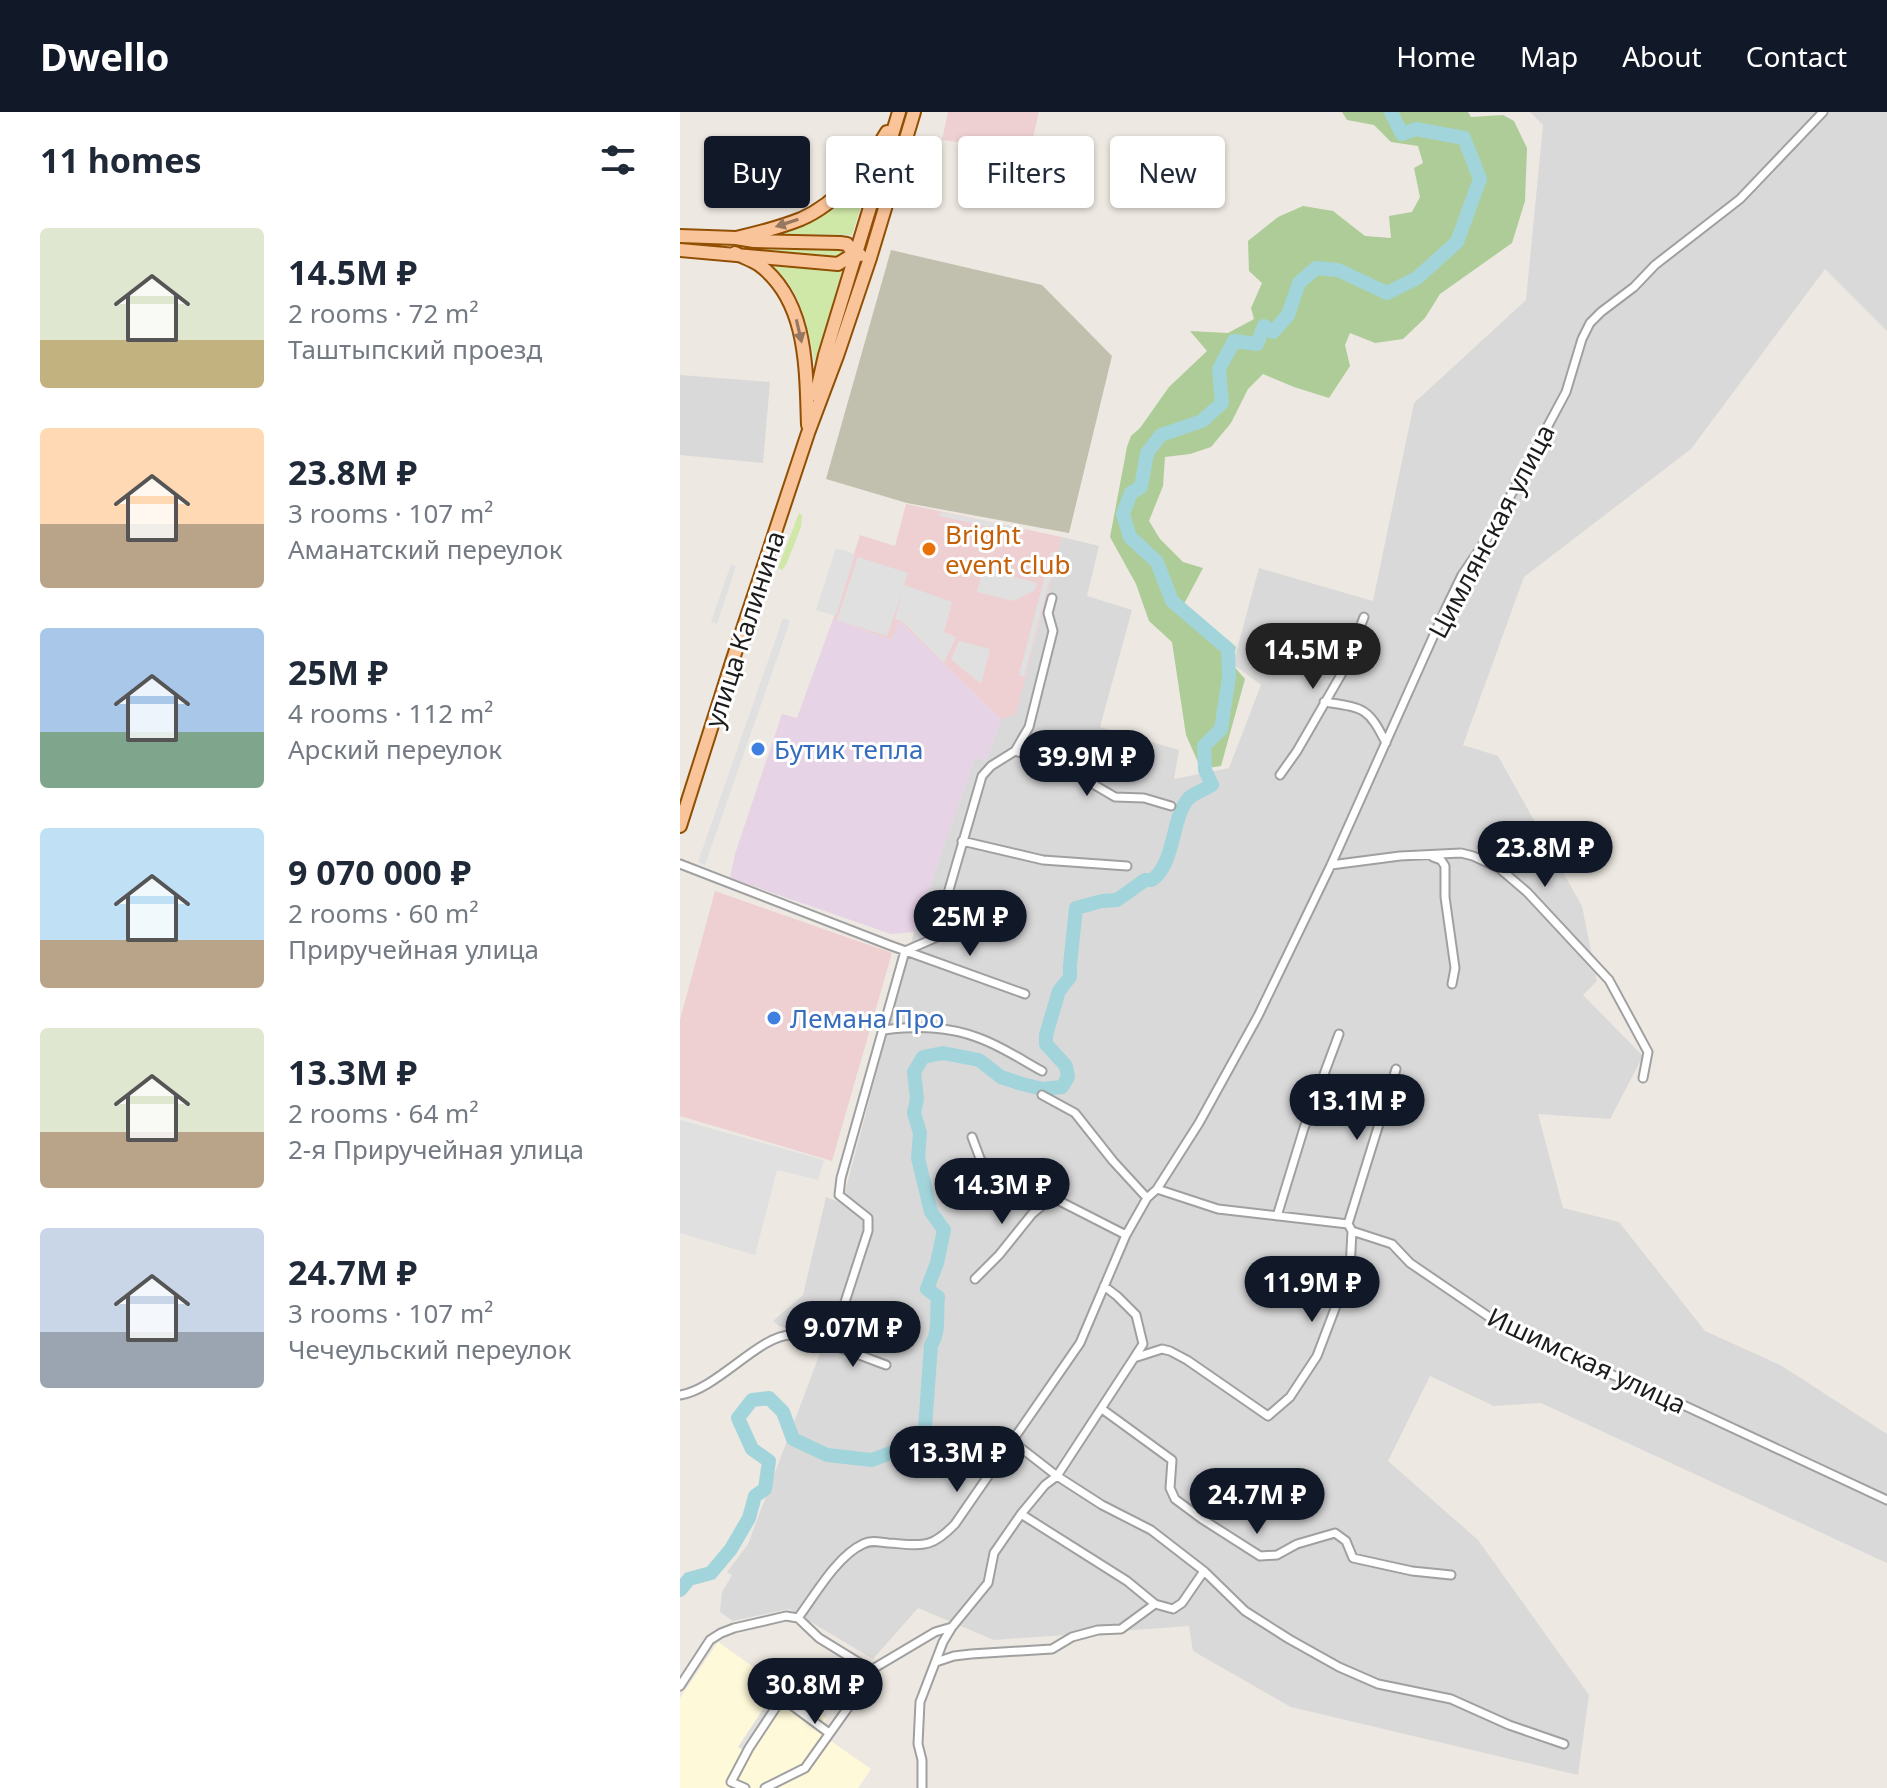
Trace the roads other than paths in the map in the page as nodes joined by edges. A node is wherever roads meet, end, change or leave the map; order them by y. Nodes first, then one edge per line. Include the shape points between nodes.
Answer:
1 (899, 112) edge
2 (914, 112) edge
3 (1823, 112) edge
4 (680, 236) edge
5 (736, 238) junction
6 (680, 250) edge
7 (735, 253) junction
8 (854, 254) junction
9 (870, 258) junction
10 (808, 433) junction
11 (1052, 598) dead end
12 (1364, 617) dead end
13 (1324, 702) junction
14 (1386, 743) junction
15 (1015, 751) junction
16 (1280, 775) dead end
17 (1171, 806) dead end
18 (680, 826) edge
19 (962, 841) junction
20 (1427, 855) junction
21 (680, 864) edge
22 (1331, 865) junction
23 (1127, 866) dead end
24 (905, 951) junction
25 (1452, 984) dead end
26 (1025, 994) dead end
27 (884, 1030) junction
28 (1339, 1034) dead end
29 (1396, 1069) dead end
30 (1042, 1071) dead end
31 (1643, 1078) dead end
32 (1042, 1095) dead end
33 (972, 1137) dead end
34 (1157, 1189) junction
35 (1051, 1198) junction
36 (1147, 1198) junction
37 (1277, 1216) junction
38 (1350, 1227) junction
39 (1126, 1235) junction
40 (975, 1279) dead end
41 (1104, 1286) junction
42 (830, 1344) junction
43 (1134, 1358) junction
44 (886, 1365) dead end
45 (680, 1395) edge
46 (1102, 1409) junction
47 (1012, 1441) junction
48 (1057, 1476) junction
49 (1887, 1500) edge
50 (1021, 1514) junction
51 (1204, 1571) junction
52 (1451, 1575) dead end
53 (1155, 1604) junction
54 (798, 1618) junction
55 (952, 1627) junction
56 (936, 1662) junction
57 (871, 1670) junction
58 (680, 1686) edge
59 (829, 1733) junction
60 (1564, 1744) dead end
61 (745, 1788) edge
62 (765, 1788) edge
63 (922, 1788) edge

1 -> 5 main road via 870,161 824,204 804,218
1 - 8 main road, улица Калинина
2 - 9 main road, улица Калинина
3 - 14 street, Цимлянская улица via 1740,199 1590,323 1566,392 1457,586
4 - 5 main road
5 - 8 main road via 840,243
6 - 7 main road
7 - 8 main road via 838,264
7 -> 10 main road via 755,262 786,293 802,343
8 - 9 main road
8 - 10 main road, улица Калинина
9 - 10 main road, улица Калинина
10 - 18 main road, улица Калинина
11 - 15 street via 1048,613 1053,631 1029,727
12 - 13 street
13 - 14 street via 1362,709
13 - 16 street
14 - 22 street, Цимлянская улица
15 - 17 street via 1064,767 1115,797
15 - 19 street via 982,776
19 - 23 street via 1043,860
19 - 24 street via 935,938
20 - 22 street
20 - 25 street via 1445,866
20 - 31 street via 1473,856 1499,868 1527,892 1617,991 1648,1052
21 - 24 street
22 - 34 street, Цимлянская улица via 1258,1016
24 - 26 street
24 - 27 street
27 - 30 street via 917,1026 981,1038
27 - 42 street via 839,1195 868,1218 868,1231
28 - 37 street
29 - 38 street
32 - 36 street via 1075,1113
33 - 35 street via 981,1161
34 - 36 street, Цимлянская улица
34 - 37 street, Ишимская улица via 1218,1209
35 - 39 street
35 - 40 street
36 - 39 street, Цимлянская улица
37 - 38 street, Ишимская улица
38 - 43 street via 1350,1269 1317,1356 1290,1397 1268,1416 1170,1351
38 - 49 street, Ишимская улица via 1392,1244 1410,1263 1498,1323
39 - 41 street, Цимлянская улица
41 - 43 street via 1136,1315 1143,1344
41 - 47 street, Цимлянская улица via 1080,1343
42 - 44 street
42 - 45 street via 793,1335 777,1337 698,1390
43 - 46 street
46 - 48 street
46 - 52 street via 1172,1460 1170,1488 1175,1499 1260,1556 1277,1555 1335,1533 1346,1541 1353,1558
47 - 48 street
47 - 54 street, Цимлянская улица via 942,1538 930,1544 861,1545 837,1565
48 - 50 street
48 - 51 street via 1151,1530
50 - 53 street
50 - 55 street via 994,1553 988,1583
51 - 53 street via 1182,1603 1173,1609
51 - 60 street via 1245,1611 1339,1667 1378,1684 1451,1699
53 - 56 street via 1121,1629 1072,1637 1052,1649 971,1654
54 - 57 street via 819,1638
54 - 58 street via 786,1616 721,1633 710,1640
55 - 56 street
55 - 57 street
56 - 63 street via 920,1702
57 - 59 street
59 - 61 street via 782,1698 731,1782
59 - 62 street via 805,1768

